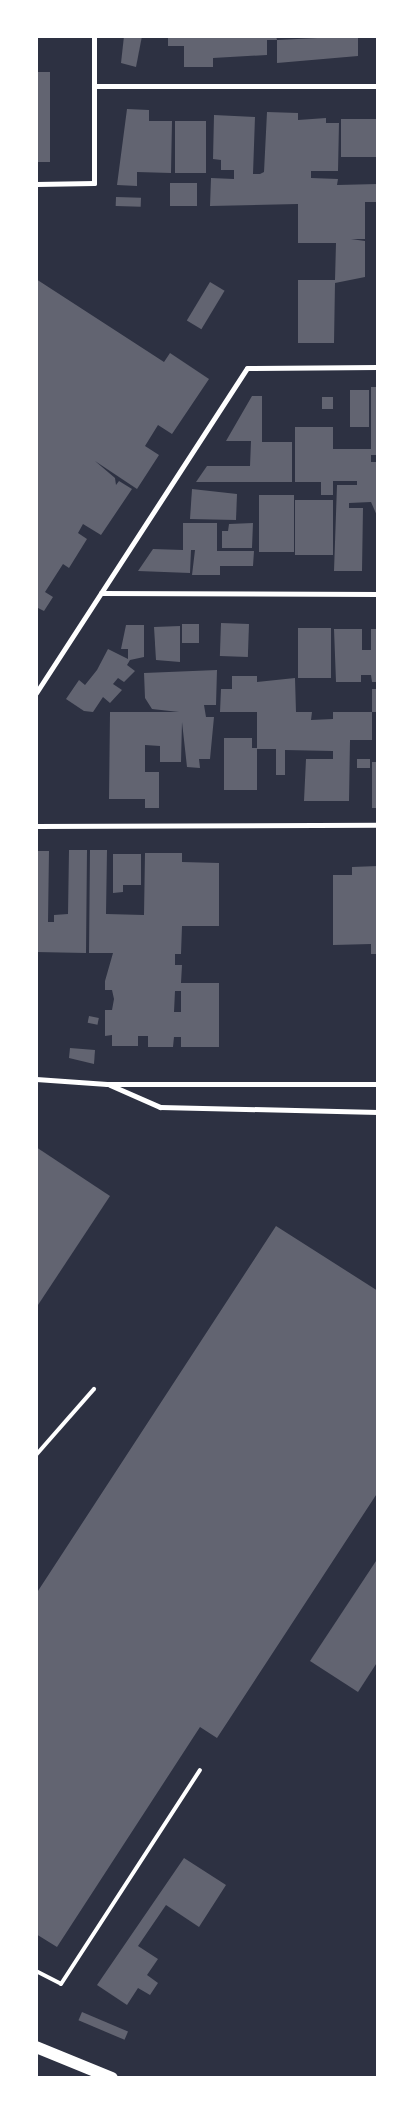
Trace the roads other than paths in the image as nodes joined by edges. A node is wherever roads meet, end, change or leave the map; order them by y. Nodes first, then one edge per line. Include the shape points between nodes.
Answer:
1 (94, 36) edge
2 (94, 86) junction
3 (378, 86) edge
4 (36, 184) edge
5 (378, 367) edge
6 (101, 593) junction
7 (378, 594) edge
8 (36, 693) edge
9 (36, 826) edge
10 (378, 826) edge
11 (36, 1079) edge
12 (107, 1084) junction
13 (378, 1084) edge
14 (378, 1112) edge
15 (94, 1389) dead end
16 (36, 1455) edge
17 (200, 1770) dead end
18 (36, 1971) edge
19 (36, 2047) edge
20 (112, 2078) edge

1 - 2 street
2 - 3 street
2 - 4 street via 94,184
5 - 6 street via 247,368
6 - 7 street
6 - 8 street
9 - 10 street
11 - 12 street
12 - 13 street
12 - 14 street via 160,1107
15 - 16 lane
17 - 18 lane via 61,1984
19 - 20 main road

